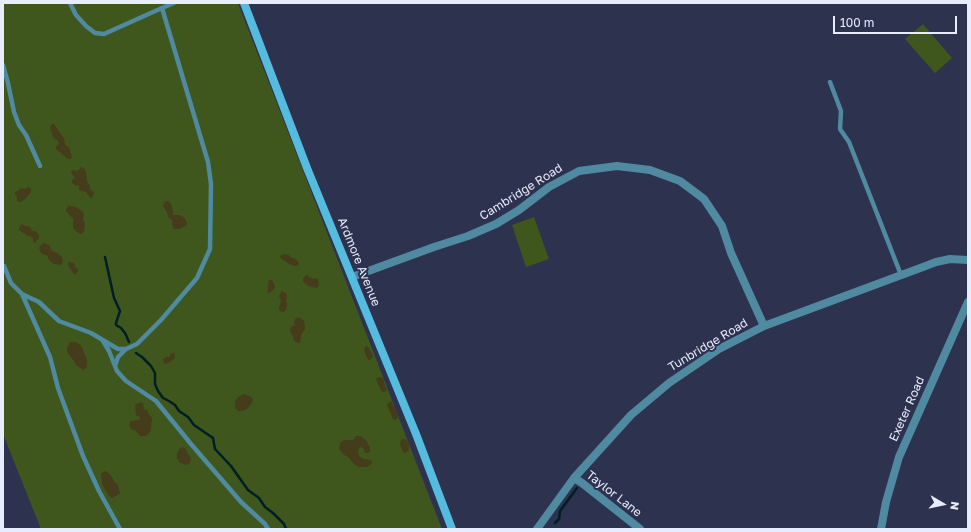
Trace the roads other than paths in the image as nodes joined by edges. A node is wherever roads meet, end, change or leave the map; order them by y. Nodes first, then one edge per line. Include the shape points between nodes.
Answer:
1 (70, 3) edge
2 (174, 3) edge
3 (244, 3) edge
4 (162, 8) junction
5 (3, 65) edge
6 (830, 82) dead end
7 (40, 166) dead end
8 (968, 260) edge
9 (4, 266) dead end
10 (901, 275) junction
11 (352, 277) junction
12 (22, 294) junction
13 (968, 302) edge
14 (764, 326) junction
15 (102, 340) junction
16 (126, 349) junction
17 (114, 366) junction
18 (574, 478) junction
19 (120, 529) edge
20 (268, 529) edge
21 (452, 529) edge
22 (537, 529) edge
23 (640, 529) edge
24 (881, 529) edge

1 - 4 lane via 86,26 95,33 104,34
2 - 4 lane
3 - 11 street, Ardmore Avenue
4 - 16 lane via 208,162 211,184 210,249 197,278 161,320 136,344
5 - 7 lane via 16,118
6 - 10 lane via 841,111 840,129 849,142
8 - 10 street, Tunbridge Road via 950,259 936,262
9 - 12 lane via 11,283
10 - 14 street, Tunbridge Road
11 - 14 street, Cambridge Road via 496,224 520,210 549,187 580,171 617,166 650,170 680,181 704,199 722,226 731,253
11 - 21 street, Ardmore Avenue
12 - 15 lane via 39,302 59,321
12 - 19 lane via 50,357 58,388 83,456
13 - 24 street, Exeter Road via 899,457
14 - 18 street, Tunbridge Road via 719,349 669,383 631,415
15 - 16 lane via 118,350
15 - 17 lane
16 - 17 lane
17 - 20 lane via 126,381 156,401 241,502
18 - 22 street, Tunbridge Road
18 - 23 street, Taylor Lane

